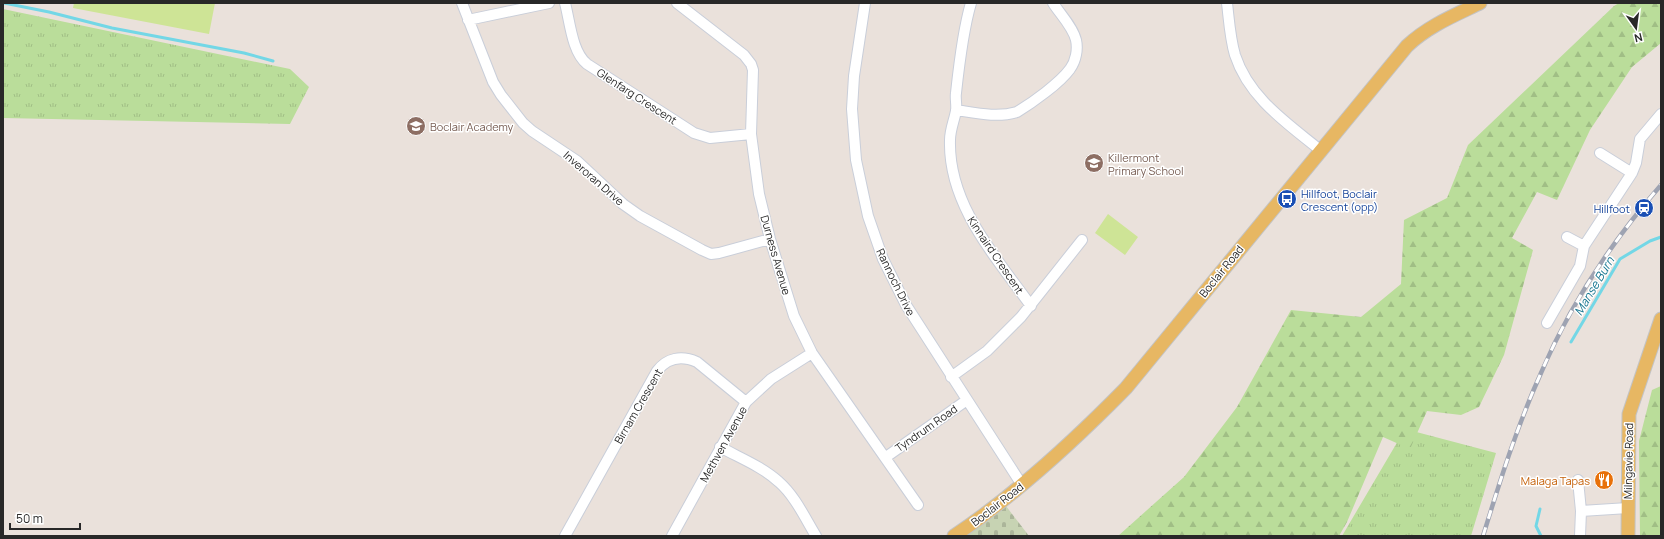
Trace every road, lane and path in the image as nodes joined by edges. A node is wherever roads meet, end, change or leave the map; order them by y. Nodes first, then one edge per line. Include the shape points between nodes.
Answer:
1 (462, 3) edge
2 (549, 3) edge
3 (565, 3) edge
4 (677, 3) edge
5 (865, 3) edge
6 (971, 3) edge
7 (1052, 3) edge
8 (1227, 3) edge
9 (1478, 4) edge
10 (468, 20) junction
11 (956, 110) junction
12 (1661, 114) edge
13 (752, 134) junction
14 (1320, 150) junction
15 (1600, 153) dead end
16 (1632, 173) junction
17 (1567, 237) dead end
18 (770, 239) junction
19 (1082, 240) dead end
20 (1584, 246) junction
21 (1031, 306) junction
22 (1661, 319) edge
23 (1547, 322) dead end
24 (812, 353) junction
25 (951, 377) junction
26 (967, 400) junction
27 (746, 402) junction
28 (720, 447) junction
29 (886, 457) junction
30 (1578, 480) dead end
31 (1022, 485) junction
32 (918, 505) dead end
33 (1628, 508) junction
34 (1581, 511) junction
35 (565, 536) edge
36 (672, 536) edge
37 (816, 536) edge
38 (954, 536) edge
39 (1580, 536) edge
40 (1628, 536) edge

1 - 10 street, Inveroran Drive
2 - 10 street
3 - 13 street, Glenfarg Crescent via 581,60 694,133 710,138
4 - 13 street, Durness Avenue via 744,55 751,64
5 - 25 street, Rannoch Drive via 854,76 852,109 856,160 868,216 883,260 906,305
6 - 11 street, Kinnaird Crescent via 956,95
7 - 11 street via 1076,39 1075,59 1064,77 1017,112 1008,115
8 - 14 street via 1232,43 1246,79 1263,103
9 - 14 main road, Boclair Road via 1432,26 1414,38
10 - 18 street, Inveroran Drive via 493,82 515,113 532,131 577,161 623,204 711,254
11 - 21 street, Kinnaird Crescent via 952,121 951,158 964,205 977,230
12 - 16 street via 1640,139
13 - 18 street, Durness Avenue via 759,194
14 - 31 main road, Boclair Road via 1126,388 1080,435
15 - 16 street
16 - 20 street
17 - 20 street
18 - 24 street, Durness Avenue via 794,316
19 - 21 street
20 - 23 street via 1580,266
21 - 25 street via 987,351
22 - 33 main road, Milngavie Road via 1629,414
24 - 27 street, Methven Avenue via 771,379
24 - 29 street, Durness Avenue
25 - 26 street, Rannoch Drive
26 - 29 street, Tyndrum Road
26 - 31 street, Rannoch Drive
27 - 28 street, Methven Avenue
27 - 35 street, Birnam Crescent via 697,362 688,358 678,358 663,364
28 - 36 street, Methven Avenue
28 - 37 street via 780,482
29 - 32 street, Durness Avenue
30 - 34 street
31 - 38 main road, Boclair Road
33 - 34 street
33 - 40 main road, Milngavie Road
34 - 39 street

